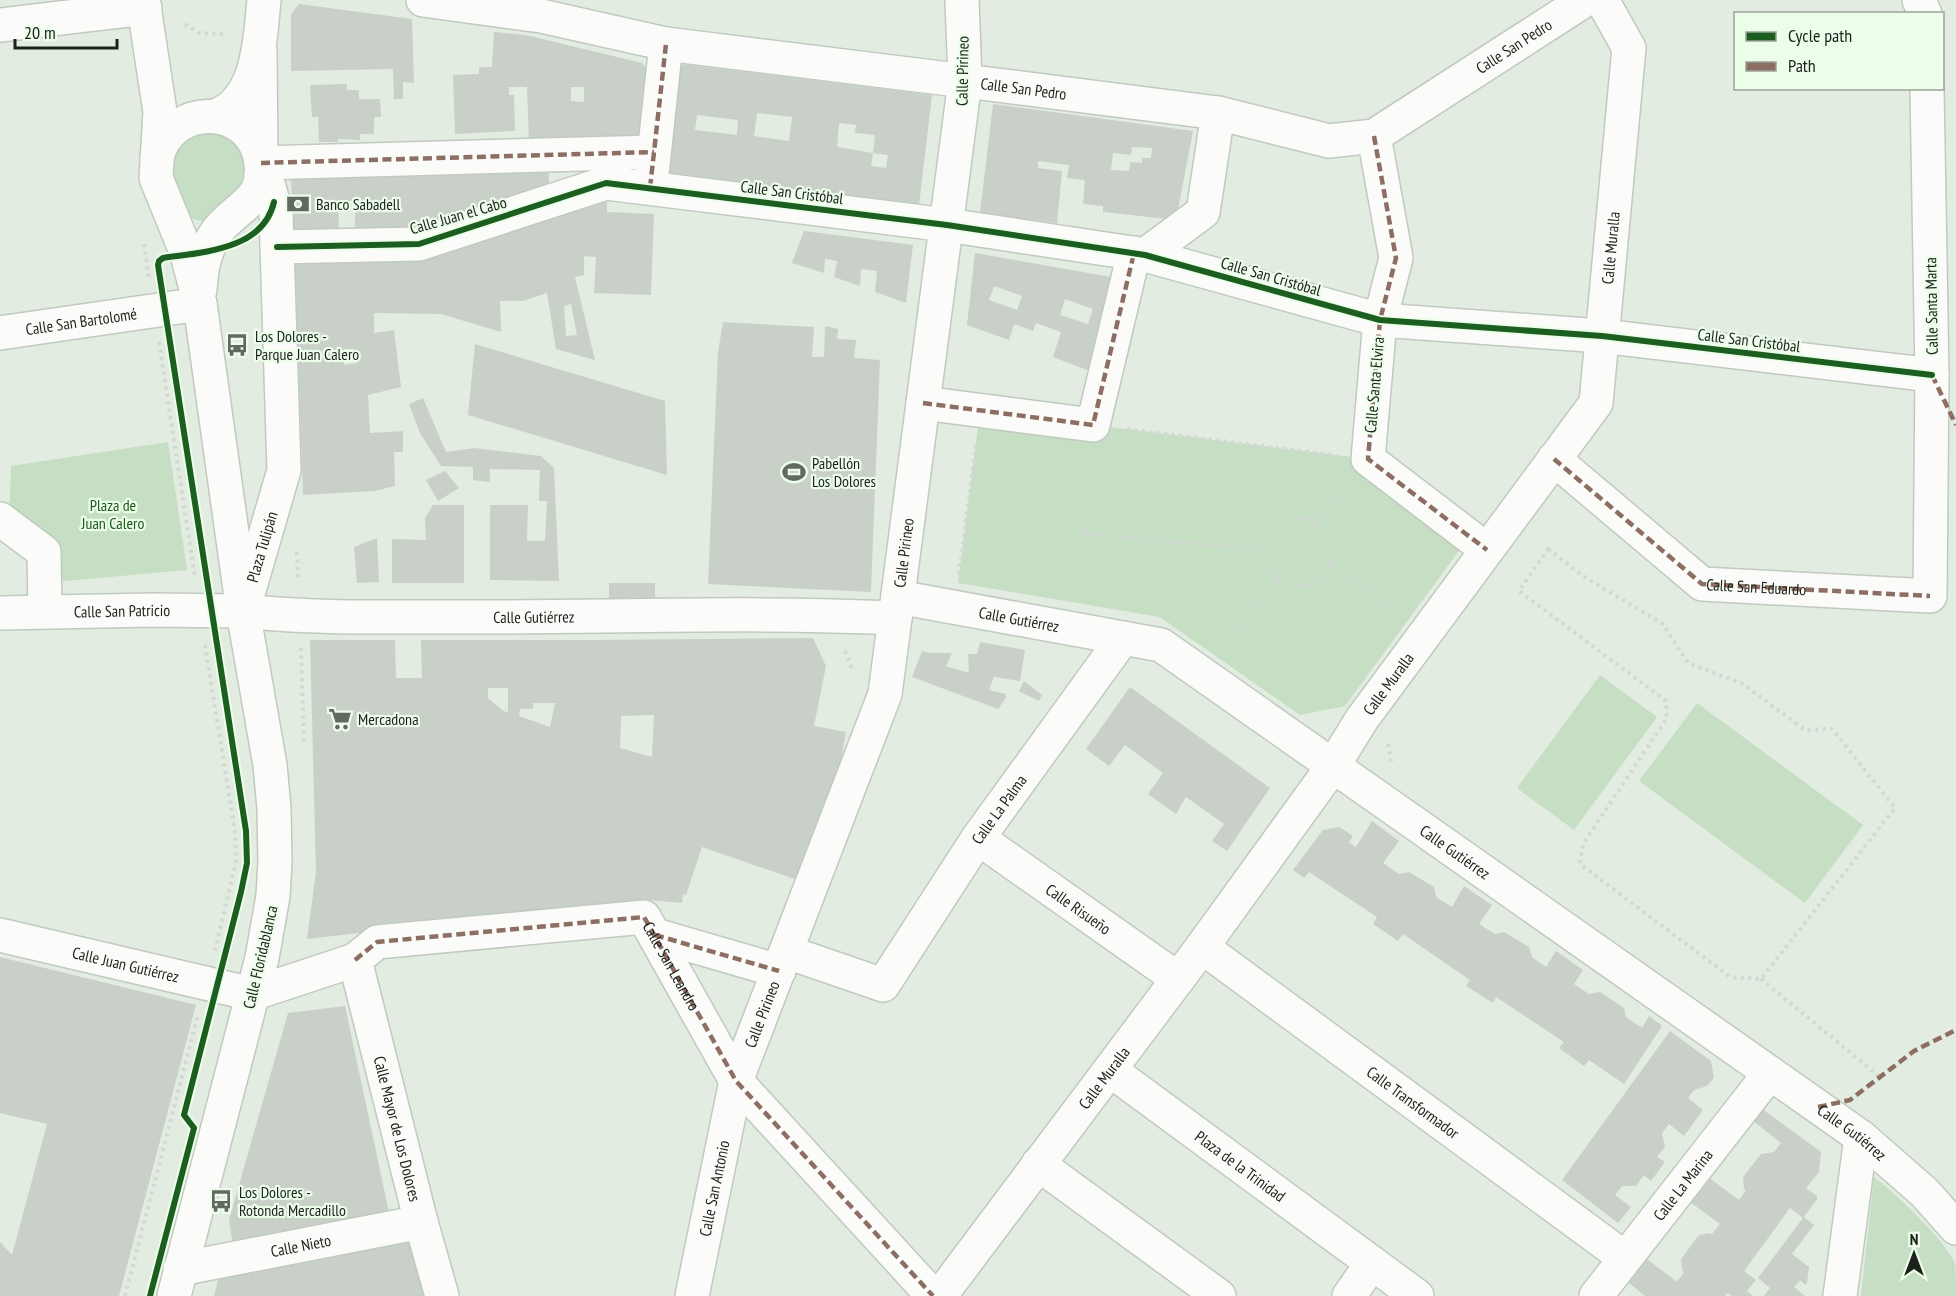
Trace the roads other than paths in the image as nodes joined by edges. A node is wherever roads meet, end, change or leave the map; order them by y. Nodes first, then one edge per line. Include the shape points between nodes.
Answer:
1 (264, 0) edge
2 (423, 0) edge
3 (962, 0) edge
4 (1585, 0) edge
5 (1602, 0) edge
6 (144, 4) edge
7 (0, 25) edge
8 (248, 34) junction
9 (666, 44) junction
10 (965, 81) junction
11 (1928, 90) edge
12 (1218, 113) junction
13 (212, 116) junction
14 (1374, 136) junction
15 (654, 152) junction
16 (159, 177) junction
17 (266, 180) junction
18 (606, 183) joint
19 (650, 188) junction
20 (236, 214) junction
21 (947, 225) junction
22 (277, 247) junction
23 (1139, 254) junction
24 (200, 304) junction
25 (1380, 321) junction
26 (0, 333) edge
27 (1602, 336) junction
28 (1932, 375) junction
29 (923, 403) junction
30 (1554, 459) junction
31 (0, 519) edge
32 (1487, 550) junction
33 (1930, 596) joint
34 (896, 607) junction
35 (243, 611) junction
36 (45, 612) junction
37 (0, 613) edge
38 (1123, 638) junction
39 (1333, 766) junction
40 (978, 838) junction
41 (0, 935) edge
42 (655, 936) junction
43 (1202, 947) junction
44 (355, 960) junction
45 (783, 961) junction
46 (1178, 979) junction
47 (252, 994) junction
48 (1110, 1070) junction
49 (1770, 1073) junction
50 (736, 1081) junction
51 (1861, 1137) junction
52 (1038, 1164) junction
53 (421, 1222) junction
54 (1956, 1228) edge
55 (1625, 1258) junction
56 (1372, 1263) junction
57 (177, 1283) edge
58 (442, 1296) edge
59 (692, 1296) edge
60 (933, 1296) edge
61 (940, 1296) edge
62 (1218, 1296) edge
63 (1349, 1296) edge
64 (1417, 1296) edge
65 (1596, 1296) edge
66 (1840, 1296) edge

1 - 8 street, Plaza Tulipán
2 - 9 street, Calle San Pedro via 541,16
3 - 10 street, Calle Pirineo
4 - 14 street, Calle San Pedro
5 - 27 street, Calle Muralla via 1629,48
6 - 7 street
6 - 13 street, Plaza Tulipán via 158,62 168,83 188,107
6 - 16 street, Plaza Tulipán via 160,112
8 - 13 street, Plaza Tulipán via 256,60 248,83 238,102
8 - 17 street, Plaza Tulipán
9 - 10 street, Calle San Pedro
9 - 15 street
10 - 12 street, Calle San Pedro
10 - 21 street, Calle Pirineo
11 - 28 street, Calle Santa Marta
12 - 14 street, Calle San Pedro via 1329,141
12 - 23 street via 1203,212
13 - 16 street, Plaza Tulipán via 192,118 175,128 161,146
13 - 17 street, Plaza Tulipán via 236,124 248,134 256,146
14 - 25 street, Calle Santa Elvira via 1396,258
15 - 17 street
15 - 19 street
16 - 20 street via 166,201 177,212 199,221 218,221
16 - 24 street, Plaza Tulipán via 188,254
17 - 20 street, Plaza Tulipán
17 - 22 street, Plaza Tulipán
18 - 19 street, Calle San Cristóbal
18 - 22 street, Calle Juan el Cabo via 419,244
19 - 21 street, Calle San Cristóbal
20 - 24 street, Plaza Tulipán via 217,231 207,251
21 - 23 street, Calle San Cristóbal
21 - 29 street, Calle Pirineo
22 - 35 street, Plaza Tulipán via 284,470
23 - 25 street, Calle San Cristóbal
23 - 29 street via 1093,425
24 - 26 street, Calle San Bartolomé
24 - 35 street, Plaza Tulipán
25 - 27 street, Calle San Cristóbal
25 - 32 street, Calle Santa Elvira via 1368,459
27 - 28 street, Calle San Cristóbal
27 - 30 street, Calle Muralla via 1596,403
28 - 33 street, Calle Santa Marta
29 - 34 street, Calle Pirineo
30 - 32 street, Calle Muralla
30 - 33 street, Calle San Eduardo via 1702,584
31 - 36 street via 44,552
32 - 39 street, Calle Muralla via 1362,719
34 - 35 street, Calle Gutiérrez via 790,614 538,618 300,617
34 - 38 street, Calle Gutiérrez
34 - 45 street, Calle Pirineo via 885,694
35 - 36 street, Calle San Patricio
35 - 47 street, Calle Floridablanca via 270,765 275,840 269,925
36 - 37 street, Calle San Patricio
38 - 39 street, Calle Gutiérrez via 1161,645
38 - 40 street, Calle La Palma
39 - 43 street, Calle Muralla
39 - 49 street, Calle Gutiérrez
40 - 45 street, Calle La Palma via 883,985
40 - 46 street, Calle Risueño
41 - 47 street, Calle Juan Gutiérrez
42 - 44 street, Calle San Leandro via 645,917 377,942
42 - 45 street
42 - 50 street, Calle San Leandro
43 - 46 street, Calle Muralla
43 - 55 street, Calle Transformador
44 - 47 street, Calle San Leandro
44 - 53 street, Calle Mayor de Los Dolores
45 - 50 street, Calle Pirineo
46 - 48 street, Calle Muralla
47 - 57 street, Calle Floridablanca
48 - 52 street, Calle Muralla
48 - 56 street, Plaza de la Trinidad
49 - 51 street, Calle Gutiérrez
49 - 55 street, Calle La Marina
50 - 59 street, Calle San Antonio
50 - 60 street, Calle San Leandro
51 - 54 street, Calle Gutiérrez via 1925,1193
51 - 66 street
52 - 61 street, Calle Muralla
52 - 62 street
53 - 57 street, Calle Nieto
53 - 58 street, Calle Mayor de Los Dolores
55 - 65 street, Calle La Marina
56 - 63 street
56 - 64 street, Plaza de la Trinidad

